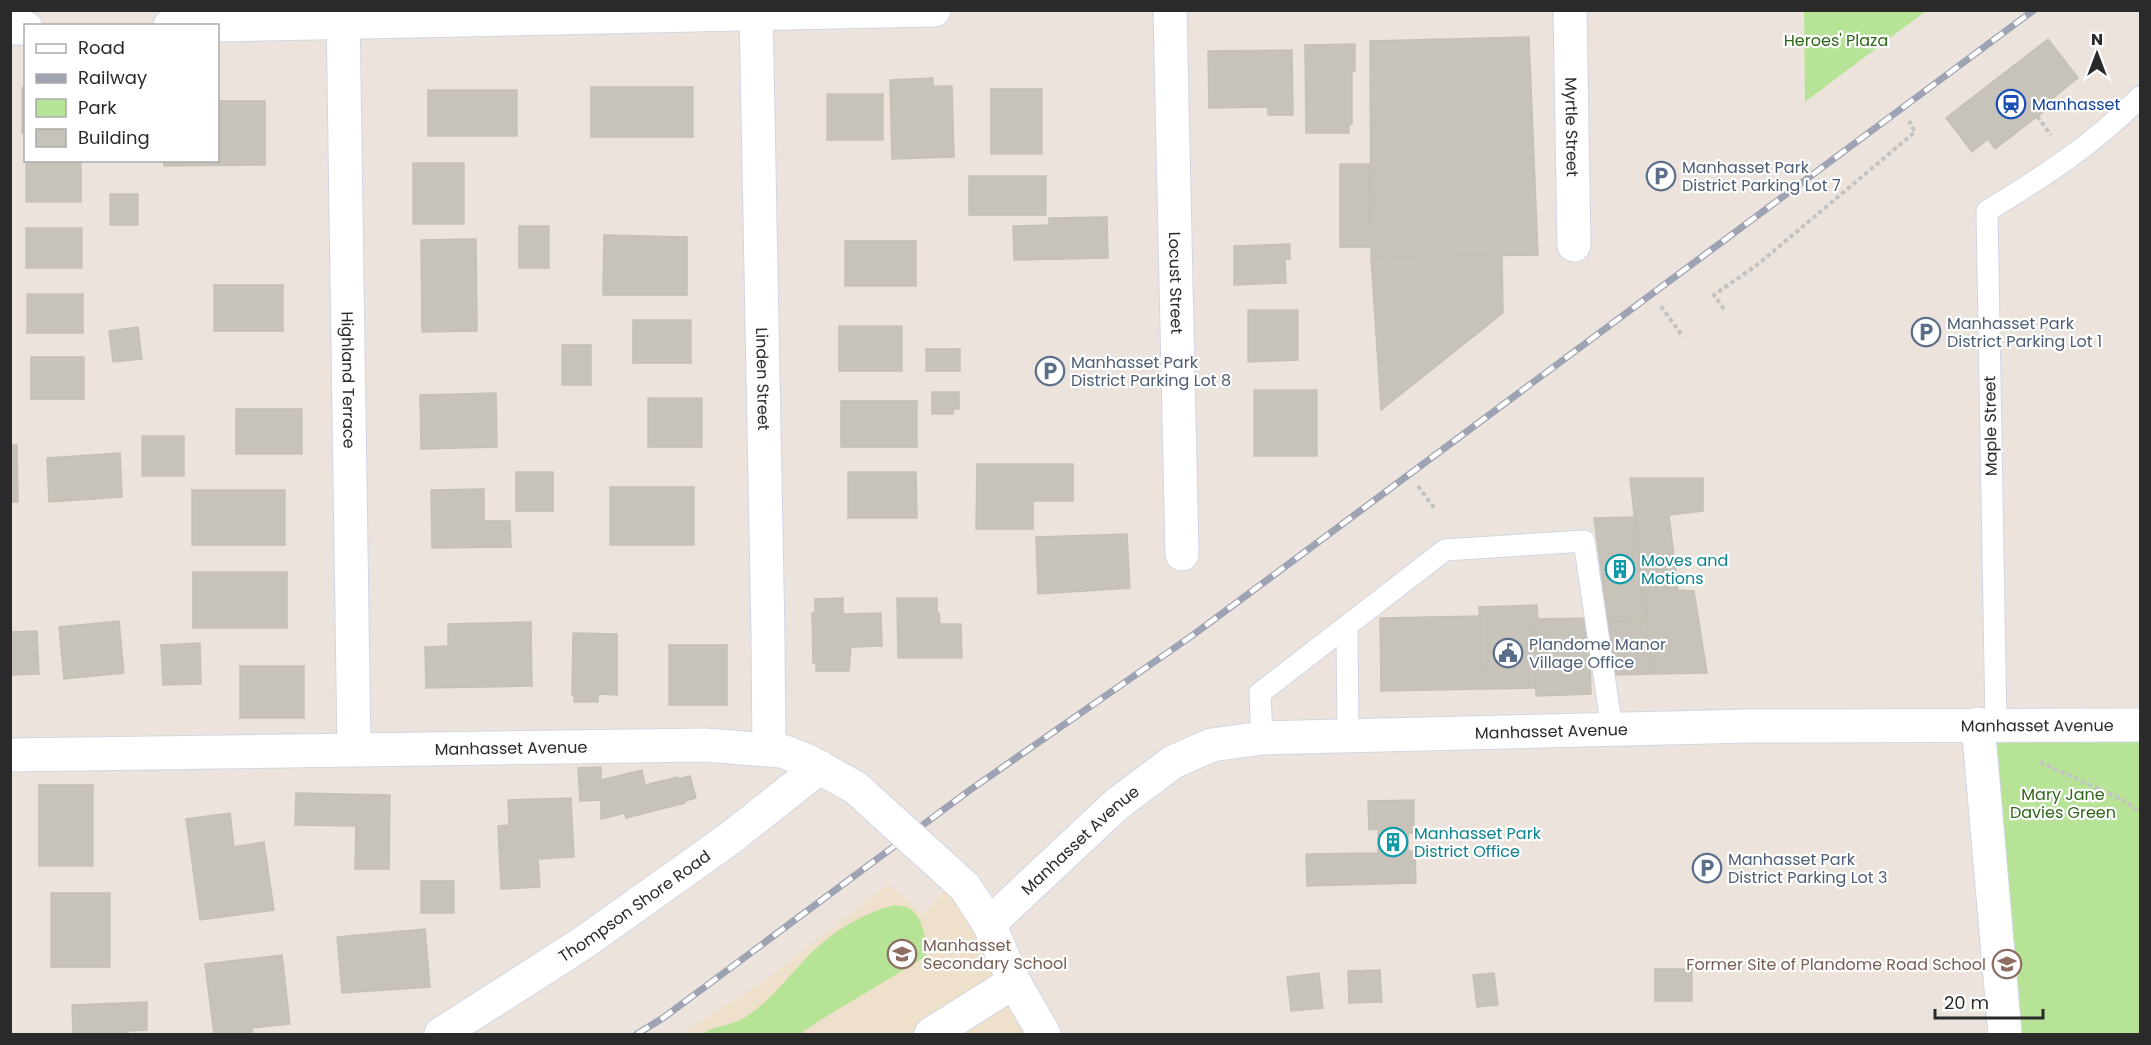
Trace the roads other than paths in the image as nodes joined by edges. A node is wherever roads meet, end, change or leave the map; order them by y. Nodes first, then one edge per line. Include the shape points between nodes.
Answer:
1 (934, 10) edge
2 (1170, 10) edge
3 (1570, 10) edge
4 (756, 12) edge
5 (343, 16) edge
6 (205, 24) edge
7 (2140, 97) edge
8 (1574, 245) dead end
9 (1182, 554) dead end
10 (1347, 626) junction
11 (1987, 724) junction
12 (2140, 724) edge
13 (1612, 729) junction
14 (1348, 735) junction
15 (1262, 738) junction
16 (769, 748) junction
17 (354, 749) junction
18 (10, 755) edge
19 (820, 767) junction
20 (989, 924) junction
21 (1014, 982) junction
22 (441, 1035) edge
23 (931, 1035) edge
24 (1044, 1035) edge
25 (2006, 1035) edge

1 - 4 street
2 - 9 street, Locust Street
3 - 8 street, Myrtle Street
4 - 5 street
4 - 16 street, Linden Street
5 - 6 street
5 - 17 street, Highland Terrace
7 - 11 lane, Maple Street via 2056,168 1987,211
10 - 13 lane via 1445,550 1584,541
10 - 14 lane
10 - 15 lane via 1260,693
11 - 12 street, Manhasset Avenue
11 - 13 street, Manhasset Avenue
11 - 25 street
13 - 14 street, Manhasset Avenue
14 - 15 street, Manhasset Avenue
15 - 20 street, Manhasset Avenue via 1212,745 1173,762 1117,804
16 - 17 street, Manhasset Avenue via 704,745
16 - 19 street, Manhasset Avenue
17 - 18 street, Manhasset Avenue
19 - 20 street, Manhasset Avenue, bridge via 856,788 965,887
19 - 22 street, Thompson Shore Road via 729,839 593,936
20 - 21 street, Manhasset Avenue
21 - 23 street
21 - 24 street, Manhasset Avenue

